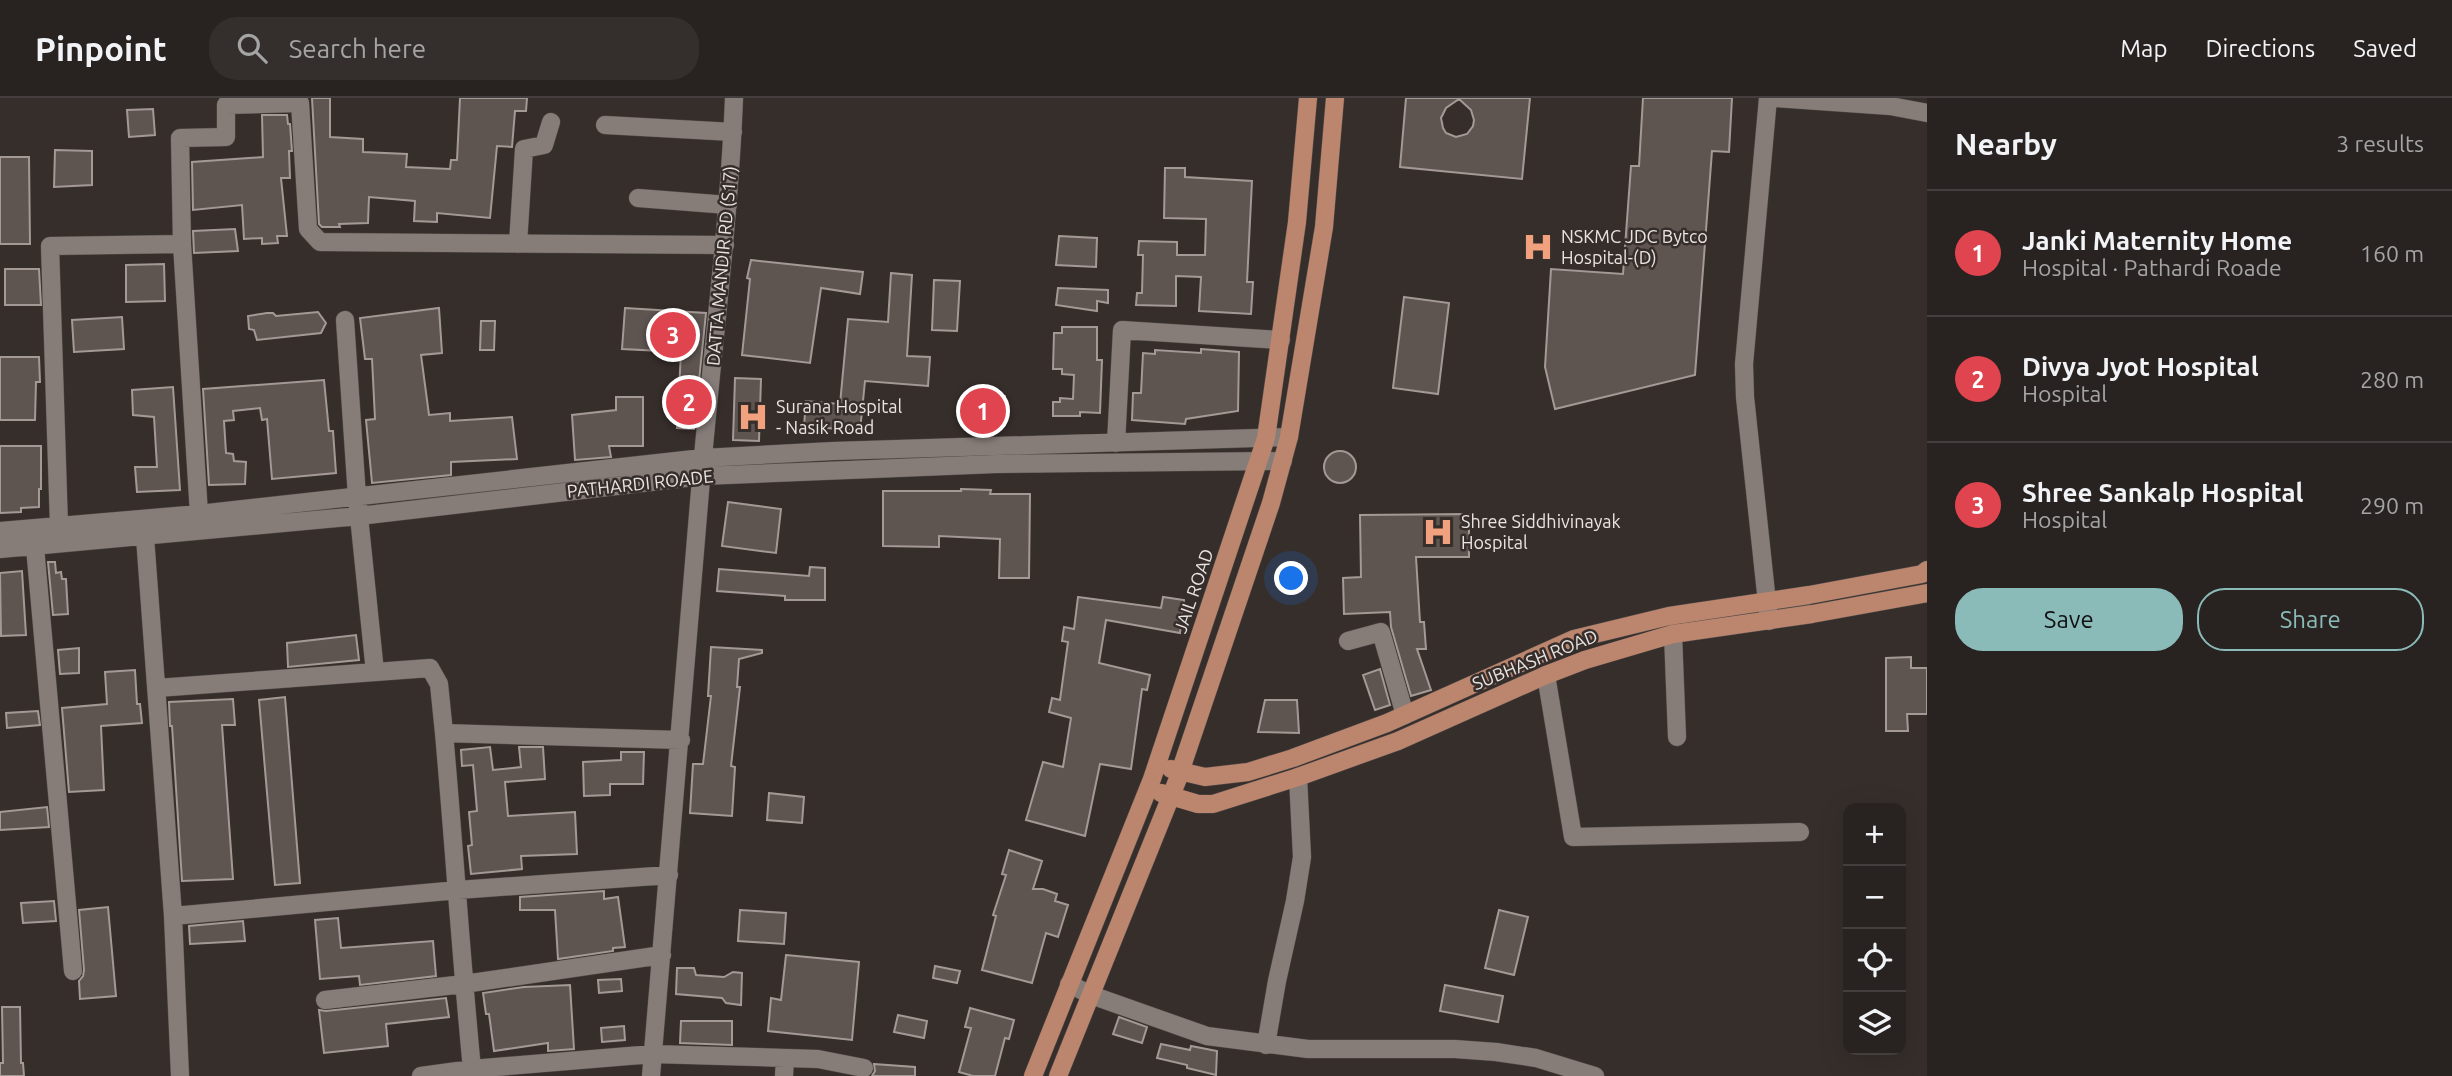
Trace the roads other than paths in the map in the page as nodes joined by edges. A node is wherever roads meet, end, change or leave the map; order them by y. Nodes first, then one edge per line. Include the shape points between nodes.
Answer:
1 (734, 98) edge
2 (1308, 98) edge
3 (1335, 98) edge
4 (1768, 98) edge
5 (1775, 98) edge
6 (1927, 113) edge
7 (551, 122) dead end
8 (605, 125) dead end
9 (733, 132) junction
10 (638, 198) dead end
11 (728, 205) junction
12 (182, 244) junction
13 (518, 244) junction
14 (725, 245) junction
15 (345, 320) dead end
16 (1281, 340) junction
17 (1289, 437) junction
18 (1266, 438) junction
19 (1116, 443) junction
20 (1260, 461) junction
21 (1283, 461) junction
22 (703, 467) junction
23 (357, 497) junction
24 (199, 514) junction
25 (359, 516) junction
26 (59, 526) junction
27 (0, 531) edge
28 (145, 537) junction
29 (35, 547) junction
30 (0, 549) edge
31 (1927, 570) edge
32 (1927, 593) edge
33 (1766, 602) junction
34 (1769, 621) junction
35 (1672, 634) junction
36 (1348, 641) dead end
37 (375, 671) junction
38 (1546, 675) junction
39 (157, 688) junction
40 (1405, 715) junction
41 (444, 733) junction
42 (1676, 737) dead end
43 (681, 740) junction
44 (1157, 766) junction
45 (1180, 771) junction
46 (1298, 777) junction
47 (1148, 790) junction
48 (1171, 796) junction
49 (1800, 832) dead end
50 (669, 875) junction
51 (458, 890) junction
52 (173, 916) junction
53 (662, 955) junction
54 (73, 971) dead end
55 (464, 984) junction
56 (1069, 984) junction
57 (1091, 995) junction
58 (325, 1000) dead end
59 (1266, 1045) junction
60 (653, 1054) junction
61 (785, 1067) edge
62 (864, 1068) dead end
63 (471, 1072) edge
64 (180, 1076) edge
65 (421, 1076) edge
66 (651, 1076) edge
67 (1033, 1076) edge
68 (1058, 1076) edge
69 (1595, 1076) edge

1 - 9 street, DATTA MANDIR RD (S17)
2 - 16 main road, JAIL ROAD
3 - 17 main road via 1324,227
4 - 33 street via 1744,365
5 - 6 street
7 - 13 street via 544,145 524,149
8 - 9 street
9 - 11 street, DATTA MANDIR RD (S17)
10 - 11 street
11 - 14 street, DATTA MANDIR RD (S17)
12 - 13 street via 180,138 226,137 226,105 300,103 308,229 320,242
12 - 24 street
12 - 26 street via 50,246
13 - 14 street
14 - 22 street, DATTA MANDIR RD (S17)
15 - 23 street
16 - 18 main road, JAIL ROAD
16 - 19 street via 1122,330
17 - 18 street
17 - 21 main road
18 - 19 street
18 - 20 main road, JAIL ROAD
19 - 22 street via 833,451
20 - 21 street, PATHARDI ROADE
20 - 22 street, PATHARDI ROADE
20 - 44 main road, JAIL ROAD
21 - 45 main road
22 - 23 street
22 - 25 street, PATHARDI ROADE
22 - 43 street, DATTA MANDIR RD (S17)
23 - 24 street
23 - 25 street
24 - 26 street
25 - 28 street, PATHARDI ROADE
25 - 37 street
26 - 27 street
28 - 29 street, PATHARDI ROADE
28 - 39 street
29 - 30 street, PATHARDI ROADE
29 - 54 street
31 - 33 main road, SUBHASH ROAD
32 - 34 main road, SUBHASH ROAD
33 - 34 street
33 - 40 main road, SUBHASH ROAD via 1669,616 1574,639
34 - 35 main road, SUBHASH ROAD
35 - 38 main road, SUBHASH ROAD
35 - 42 street
36 - 40 street via 1381,632
37 - 39 street
37 - 41 street via 430,668 439,684
38 - 46 main road, SUBHASH ROAD via 1398,741
38 - 49 street via 1573,837
39 - 52 street
40 - 45 main road, SUBHASH ROAD via 1248,772 1205,777
41 - 43 street
41 - 51 street
43 - 50 street, DATTA MANDIR RD (S17)
44 - 45 main road, SUBHASH ROAD
44 - 47 main road, JAIL ROAD
45 - 48 main road
46 - 48 main road, SUBHASH ROAD via 1213,804
46 - 59 street via 1302,857
47 - 48 main road, SUBHASH ROAD
47 - 56 main road, JAIL ROAD
48 - 57 main road
50 - 51 street
50 - 53 street, DATTA MANDIR RD (S17)
51 - 52 street
51 - 55 street
52 - 64 street
53 - 55 street
53 - 60 street, DATTA MANDIR RD (S17)
55 - 58 street
55 - 63 street
56 - 57 street
56 - 67 main road, JAIL ROAD
57 - 59 street via 1207,1036
57 - 68 main road
59 - 69 street via 1496,1052
60 - 61 street
60 - 63 street
60 - 66 street, DATTA MANDIR RD (S17)
61 - 62 street via 818,1059
63 - 65 street

